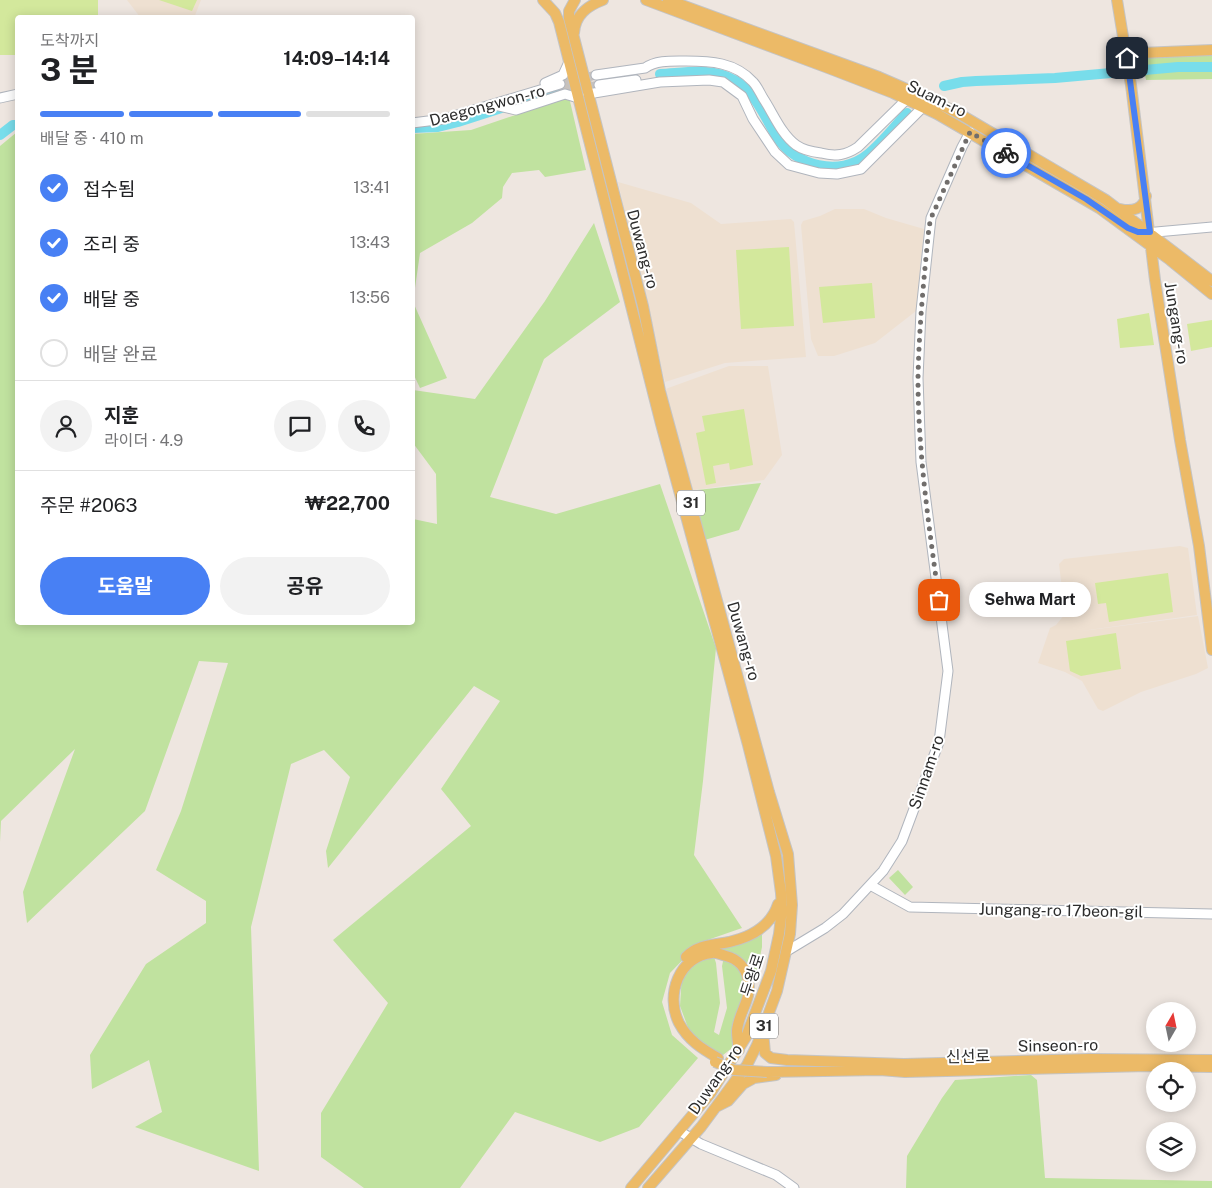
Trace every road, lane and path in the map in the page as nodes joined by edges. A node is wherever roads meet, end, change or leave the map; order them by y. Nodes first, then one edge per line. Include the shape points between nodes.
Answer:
1 (543, 0) edge
2 (576, 0) edge
3 (603, 0) edge
4 (646, 0) edge
5 (668, 0) edge
6 (1117, 0) edge
7 (574, 37) junction
8 (1212, 50) edge
9 (1127, 58) junction
10 (569, 62) junction
11 (648, 66) junction
12 (582, 71) junction
13 (596, 75) tunnel mouth
14 (668, 81) junction
15 (599, 85) tunnel mouth
16 (562, 87) junction
17 (15, 95) edge
18 (583, 96) junction
19 (0, 98) edge
20 (907, 99) junction
21 (495, 105) junction
22 (923, 107) junction
23 (415, 122) edge
24 (970, 132) junction
25 (1146, 194) junction
26 (1120, 209) junction
27 (1212, 227) edge
28 (1128, 228) junction
29 (1150, 232) junction
30 (1152, 247) junction
31 (1195, 274) junction
32 (1212, 281) edge
33 (1212, 294) edge
34 (1212, 650) edge
35 (870, 885) junction
36 (781, 893) junction
37 (1212, 914) edge
38 (787, 951) junction
39 (763, 1027) junction
40 (739, 1050) junction
41 (716, 1060) junction
42 (1212, 1060) edge
43 (1212, 1067) edge
44 (905, 1068) junction
45 (715, 1107) junction
46 (679, 1131) junction
47 (690, 1139) junction
48 (631, 1188) edge
49 (648, 1188) edge
50 (794, 1188) edge

1 - 10 main road via 558,17
2 - 7 main road via 569,15
3 - 7 main road via 580,14
4 - 20 main road, Suam-ro
5 - 26 main road, Suam-ro via 916,92 980,125
6 - 9 main road, Jungang-ro
7 - 12 main road
8 - 9 main road via 1141,53
9 - 25 main road, Jungang-ro
10 - 16 street
10 - 18 main road
11 - 12 street
11 - 13 street
11 - 20 street via 673,61 715,62 743,73 754,82 785,134 796,145 834,156 858,147
12 - 18 main road, Duwang-ro / 31
14 - 15 street via 658,77
14 - 18 street
14 - 22 street via 723,82 742,96 753,119 789,165 819,173 837,174 861,169
16 - 18 street
16 - 21 street, Daegongwon-ro via 506,98
16 - 21 street via 516,110
17 - 19 street
18 - 36 main road, 두왕로 via 678,490 776,856
18 - 38 main road, Duwang-ro / 31 via 643,306 660,391 788,854 792,906
20 - 22 main road, Suam-ro
21 - 23 street, Daegongwon-ro via 444,119
22 - 24 main road, Suam-ro
24 - 28 main road, Suam-ro via 1080,195
24 - 35 street, Sinnam-ro via 931,218 921,311 918,378 921,462 948,671 939,742 902,841
25 - 26 main road via 1140,207
25 - 29 main road, Jungang-ro
26 - 29 main road, Suam-ro
27 - 29 street
28 - 29 street
28 - 30 main road, Suam-ro
29 - 30 main road, Jungang-ro
29 - 31 main road, Suam-ro
30 - 31 main road, Suam-ro
30 - 34 main road, Jungang-ro
31 - 32 main road, Suam-ro
31 - 33 main road, Suam-ro
35 - 37 street, Jungang-ro 17beon-gil via 910,907
35 - 38 street, Sinnam-ro via 843,914
36 - 40 main road, 두왕로 via 779,934 771,971
36 - 41 main road via 775,914 755,933 730,942 702,946 687,955 671,978 668,1002 676,1026 700,1054
38 - 39 main road, Duwang-ro / 31 via 777,991
39 - 44 main road via 765,1053 771,1058
39 - 45 main road, Duwang-ro / 31 via 747,1065
40 - 41 main road via 737,1030 750,990 748,978 742,966 732,958 713,952 694,958 675,983 675,1012 686,1034
40 - 46 main road, 두왕로 via 710,1094
41 - 44 main road via 767,1069
42 - 44 main road, Sinseon-ro via 1089,1059
43 - 44 main road, 신선로
44 - 45 main road via 882,1075 754,1078 743,1084 728,1101
45 - 47 main road, Duwang-ro / 31
46 - 47 street
46 - 48 main road, 두왕로
47 - 49 main road, Duwang-ro / 31
47 - 50 street via 776,1175

